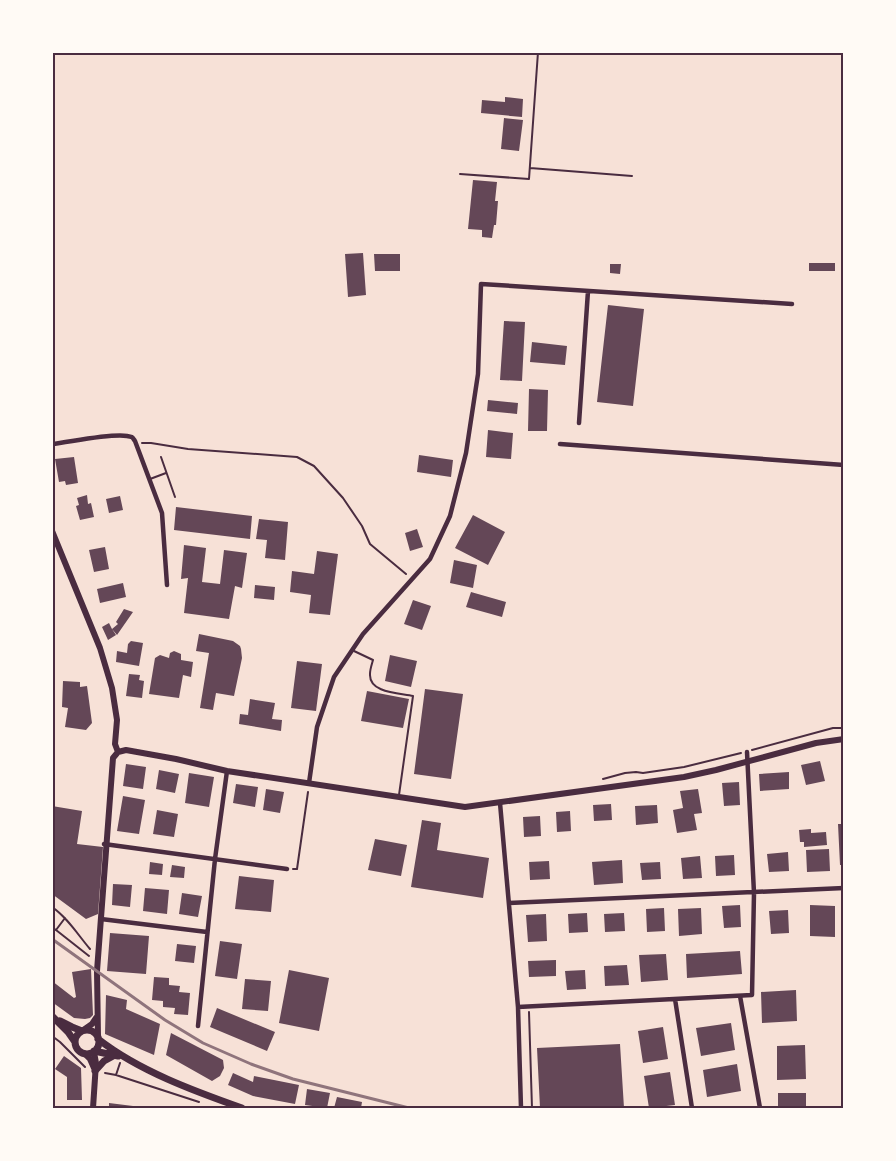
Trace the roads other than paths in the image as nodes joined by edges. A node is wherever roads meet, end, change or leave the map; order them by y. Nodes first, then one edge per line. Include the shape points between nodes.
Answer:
1 (588, 291) junction
2 (792, 304) dead end
3 (579, 423) dead end
4 (52, 444) edge
5 (560, 444) dead end
6 (161, 457) dead end
7 (843, 465) edge
8 (166, 473) junction
9 (150, 479) junction
10 (175, 497) dead end
11 (52, 531) edge
12 (167, 585) dead end
13 (352, 650) junction
14 (843, 739) edge
15 (118, 752) junction
16 (747, 752) road end
17 (748, 761) junction
18 (227, 771) junction
19 (309, 783) junction
20 (398, 797) junction
21 (500, 803) junction
22 (105, 844) junction
23 (215, 859) junction
24 (286, 869) road end
25 (843, 888) edge
26 (753, 892) junction
27 (509, 903) junction
28 (101, 919) junction
29 (207, 932) junction
30 (740, 996) junction
31 (675, 999) junction
32 (518, 1007) junction
33 (52, 1016) edge
34 (97, 1017) junction
35 (198, 1026) dead end
36 (82, 1031) junction
37 (98, 1038) junction
38 (75, 1042) junction
39 (94, 1051) junction
40 (85, 1053) junction
41 (115, 1055) junction
42 (127, 1058) junction
43 (95, 1071) junction
44 (93, 1108) edge
45 (242, 1108) edge
46 (521, 1108) edge
47 (692, 1108) edge
48 (760, 1108) edge

1 - 2 street
1 - 3 street
1 - 13 street via 481,284 478,374 466,453 450,516 430,559
4 - 9 street via 113,436 132,438
5 - 7 street
6 - 8 lane
8 - 9 lane
8 - 10 lane
9 - 12 street via 162,513
11 - 15 street via 103,658 114,698
13 - 19 street via 334,678 317,727
13 - 20 lane via 373,660 370,682 378,689 413,696
14 - 17 street
15 - 18 street via 126,750
15 - 22 street via 113,758
16 - 17 street
17 - 21 street via 684,777
17 - 26 street
18 - 19 street
18 - 23 street
19 - 20 street
20 - 21 street via 465,807
21 - 27 street
22 - 23 street
22 - 28 street
23 - 24 street
23 - 29 street
25 - 26 street
26 - 27 street
26 - 30 street via 752,995
27 - 32 street
28 - 29 street
28 - 34 street
29 - 35 street
30 - 31 street
30 - 48 street
31 - 32 street
31 - 47 street
32 - 46 street
33 - 36 main road
33 - 38 main road
34 - 36 street
34 - 37 street
36 - 37 main road via 93,1031
36 - 38 main road
37 - 39 main road
37 - 42 main road
38 - 40 main road
39 - 40 main road
39 - 41 main road
39 - 43 street
40 - 43 street
41 - 42 main road
41 - 43 main road
42 - 45 main road via 192,1090
43 - 44 street

